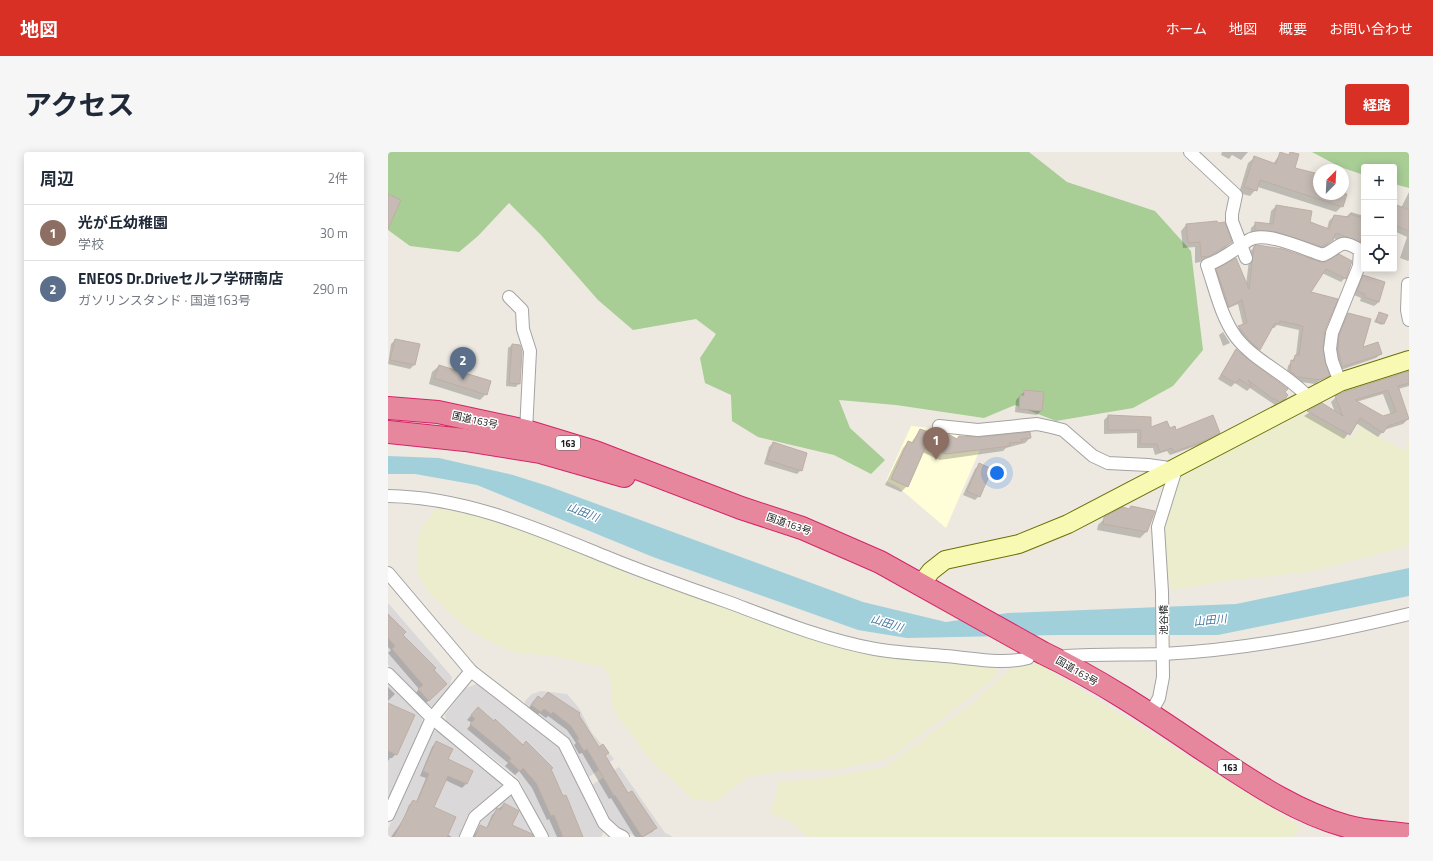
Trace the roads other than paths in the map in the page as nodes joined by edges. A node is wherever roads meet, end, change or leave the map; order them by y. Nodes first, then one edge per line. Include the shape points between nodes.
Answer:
1 (1190, 152) edge
2 (1241, 246) junction
3 (1246, 258) dead end
4 (1408, 284) edge
5 (509, 297) dead end
6 (1409, 320) edge
7 (1409, 360) edge
8 (1340, 382) junction
9 (1309, 398) junction
10 (388, 408) edge
11 (939, 426) dead end
12 (526, 431) junction
13 (388, 432) edge
14 (1176, 469) junction
15 (388, 496) edge
16 (741, 508) junction
17 (388, 573) edge
18 (921, 584) junction
19 (1409, 614) edge
20 (1163, 651) junction
21 (1036, 655) junction
22 (1066, 656) dead end
23 (471, 671) junction
24 (388, 674) edge
25 (1150, 714) junction
26 (432, 718) junction
27 (513, 785) junction
28 (388, 816) edge
29 (1409, 835) edge
30 (466, 837) edge
31 (542, 837) edge
32 (623, 837) edge

1 - 2 street via 1236,195 1232,221
2 - 3 street
2 - 8 street via 1251,239 1268,237 1323,255 1343,243 1360,250 1359,266 1332,333 1330,349
2 - 9 street via 1207,265 1228,323 1236,337
4 - 6 street
5 - 12 street via 522,310 523,329 530,351
7 - 8 street
8 - 9 street
9 - 14 street via 1191,458
10 - 12 highway, 国道163号 / 163 via 438,412
11 - 14 street via 978,430 1037,424 1063,430 1093,456 1108,463
12 - 16 highway, 国道163号 / 163 via 595,452
13 - 16 highway, 国道163号 / 163 via 465,440 540,452
14 - 18 street via 1068,524 1019,544 945,560 931,571
14 - 20 street, 池谷橋 via 1158,527
15 - 21 street via 428,499 480,510 548,532 610,559 764,616 862,646 888,651 1006,662
16 - 18 highway, 国道163号 / 163 via 842,544
17 - 23 street
18 - 21 highway, 国道163号 / 163
19 - 20 street via 1338,631 1249,645
20 - 22 street
20 - 25 street, 池谷橋 via 1163,677 1159,698
21 - 25 highway, 国道163号 / 163 via 1065,663
23 - 26 street
23 - 32 street via 564,743 604,822
24 - 26 street
25 - 29 highway, 国道163号 / 163 via 1247,778 1300,808 1346,826
26 - 27 street
26 - 28 street
27 - 30 street via 475,817
27 - 31 street

